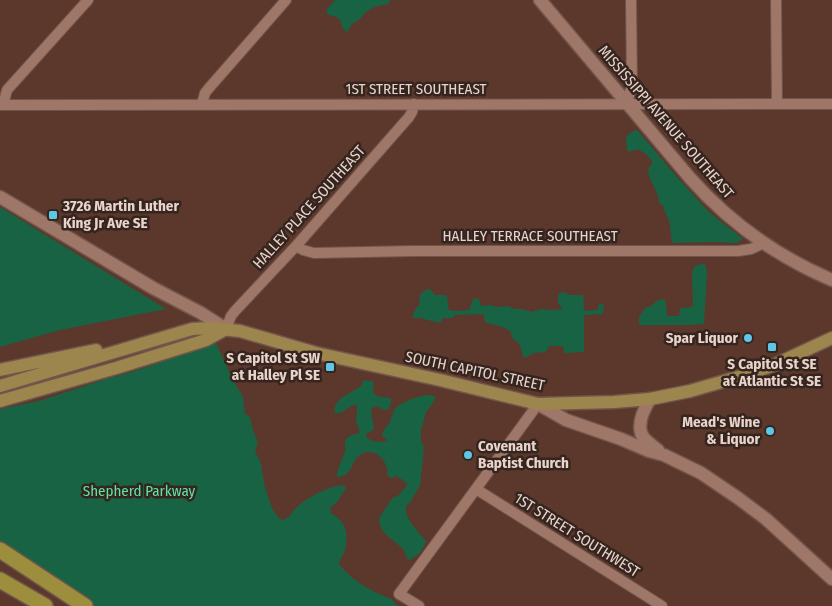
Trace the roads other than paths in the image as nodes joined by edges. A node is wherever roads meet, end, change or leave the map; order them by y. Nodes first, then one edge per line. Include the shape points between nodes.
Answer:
1 (88, 0) edge
2 (286, 0) edge
3 (540, 0) edge
4 (631, 0) edge
5 (776, 0) edge
6 (627, 103) junction
7 (202, 104) junction
8 (414, 104) junction
9 (777, 104) junction
10 (832, 104) edge
11 (2, 105) edge
12 (0, 197) edge
13 (764, 243) junction
14 (296, 246) junction
15 (832, 280) edge
16 (226, 329) junction
17 (832, 338) edge
18 (136, 345) junction
19 (0, 370) edge
20 (0, 386) edge
21 (650, 399) junction
22 (0, 401) edge
23 (538, 404) junction
24 (664, 455) junction
25 (476, 489) junction
26 (0, 550) edge
27 (832, 579) edge
28 (0, 580) edge
29 (45, 606) edge
30 (85, 606) edge
31 (419, 606) edge
32 (662, 606) edge

1 - 11 street via 7,90
2 - 7 street via 209,88
3 - 6 main road, MISSISSIPPI AVENUE SOUTHEAST
4 - 6 street via 632,85
5 - 9 street
6 - 8 street, 1ST STREET SOUTHEAST
6 - 9 street, 1ST STREET SOUTHEAST
6 - 13 main road, MISSISSIPPI AVENUE SOUTHEAST via 697,187 724,213
7 - 8 street, 1ST STREET SOUTHEAST
7 - 11 street, 1ST STREET SOUTHEAST
8 - 14 street, HALLEY PLACE SOUTHEAST via 411,115
9 - 10 street, 1ST STREET SOUTHEAST
12 - 16 main road
13 - 14 street, HALLEY TERRACE SOUTHEAST via 747,250 721,251 314,253
13 - 15 main road, MISSISSIPPI AVENUE SOUTHEAST
14 - 16 street, HALLEY PLACE SOUTHEAST via 235,311
16 - 18 main road, SOUTH CAPITOL STREET via 192,329
16 - 22 main road via 198,343
16 - 23 main road, SOUTH CAPITOL STREET
17 - 21 main road, SOUTH CAPITOL STREET via 742,376
18 - 19 main road
18 - 20 main road
21 - 23 main road, SOUTH CAPITOL STREET
21 - 24 main road via 644,409 641,432
23 - 24 main road via 566,420
23 - 25 street
24 - 27 main road via 701,473 744,502
25 - 31 street via 399,594
25 - 32 street, 1ST STREET SOUTHWEST
26 - 30 highway
28 - 29 highway

